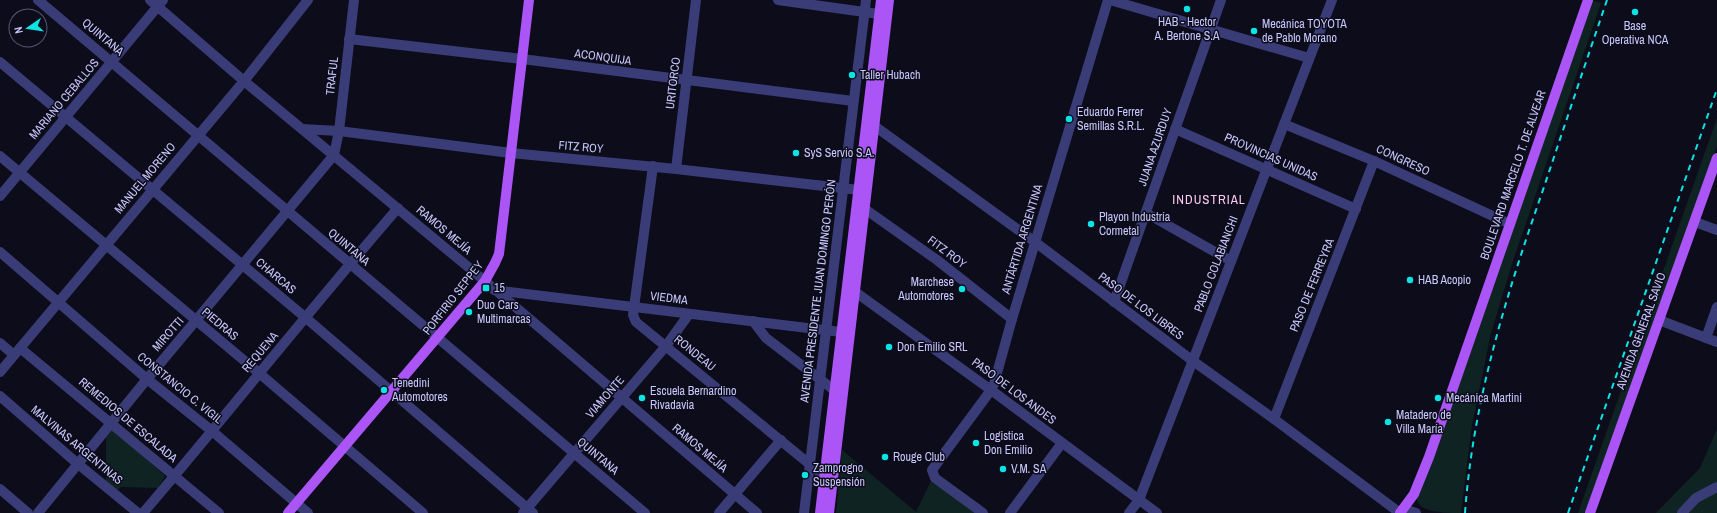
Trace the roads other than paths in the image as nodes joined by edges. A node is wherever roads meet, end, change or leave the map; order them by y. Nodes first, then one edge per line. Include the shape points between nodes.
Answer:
1 (38, 0) edge
2 (150, 0) edge
3 (308, 0) edge
4 (354, 0) edge
5 (529, 0) edge
6 (696, 0) edge
7 (778, 0) edge
8 (866, 0) edge
9 (881, 0) edge
10 (890, 0) edge
11 (1109, 0) edge
12 (1220, 0) edge
13 (1332, 0) edge
14 (1588, 0) edge
15 (160, 3) edge
16 (864, 12) junction
17 (879, 14) junction
18 (1211, 29) junction
19 (349, 39) junction
20 (1309, 58) junction
21 (522, 59) junction
22 (0, 62) edge
23 (112, 62) junction
24 (244, 81) junction
25 (686, 81) junction
26 (853, 101) junction
27 (65, 117) junction
28 (871, 123) junction
29 (1284, 124) junction
30 (302, 128) junction
31 (1175, 129) junction
32 (339, 131) junction
33 (199, 135) junction
34 (511, 153) junction
35 (334, 155) junction
36 (0, 156) edge
37 (1717, 158) edge
38 (1374, 161) junction
39 (653, 166) junction
40 (676, 169) junction
41 (1267, 170) junction
42 (19, 172) junction
43 (153, 189) junction
44 (843, 189) junction
45 (859, 190) junction
46 (0, 196) edge
47 (398, 208) junction
48 (865, 209) junction
49 (1356, 209) junction
50 (286, 211) junction
51 (1146, 212) junction
52 (1695, 222) junction
53 (1510, 224) junction
54 (1717, 230) edge
55 (1035, 242) junction
56 (105, 246) junction
57 (0, 252) edge
58 (1231, 261) junction
59 (349, 264) junction
60 (242, 265) junction
61 (485, 281) junction
62 (494, 290) junction
63 (854, 291) junction
64 (58, 302) junction
65 (1114, 302) junction
66 (635, 307) junction
67 (1717, 307) edge
68 (689, 314) junction
69 (306, 318) junction
70 (1012, 319) junction
71 (1659, 320) junction
72 (196, 321) junction
73 (753, 321) junction
74 (826, 330) junction
75 (841, 332) junction
76 (438, 338) junction
77 (1706, 338) junction
78 (1717, 342) edge
79 (0, 343) edge
80 (666, 346) junction
81 (17, 351) junction
82 (1193, 361) junction
83 (0, 372) edge
84 (1193, 372) dead end
85 (259, 373) junction
86 (147, 379) junction
87 (820, 379) junction
88 (834, 390) junction
89 (991, 390) junction
90 (392, 392) junction
91 (0, 396) edge
92 (621, 398) junction
93 (1274, 418) junction
94 (111, 424) junction
95 (212, 431) junction
96 (781, 440) junction
97 (1062, 443) junction
98 (346, 447) junction
99 (574, 453) junction
100 (78, 464) junction
101 (810, 464) junction
102 (174, 476) junction
103 (824, 476) junction
104 (1717, 487) edge
105 (0, 489) edge
106 (735, 494) junction
107 (1141, 502) junction
108 (296, 503) junction
109 (528, 511) edge
110 (1402, 512) edge
111 (28, 513) edge
112 (38, 513) edge
113 (138, 513) edge
114 (143, 513) edge
115 (218, 513) edge
116 (288, 513) edge
117 (308, 513) edge
118 (423, 513) edge
119 (646, 513) edge
120 (719, 513) edge
121 (757, 513) edge
122 (804, 513) edge
123 (820, 513) edge
124 (829, 513) edge
125 (983, 513) edge
126 (1010, 513) edge
127 (1129, 513) edge
128 (1156, 513) edge
129 (1416, 513) edge
130 (1590, 513) edge
131 (1682, 513) edge

1 - 23 street, QUINTANA
2 - 15 street, RAMOS MEJÍA
3 - 24 street, MANUEL MORENO
4 - 19 street, TRAFUL
5 - 21 main road, PORFIRIO SEPPEY
6 - 25 street, URITORCO
7 - 16 street
8 - 16 street, AVENIDA PRESIDENTE JUAN DOMINGO PERÓN
9 - 17 main road
10 - 28 main road
11 - 18 street
11 - 55 street, ANTÁRTIDA ARGENTINA
12 - 18 street, JUANA AZURDUY
13 - 20 street, PABLO COLABIANCHI
14 - 53 main road, BOULEVARD MARCELO T. DE ALVEAR
15 - 23 street, MARIANO CEBALLOS
15 - 24 street, RAMOS MEJÍA
16 - 17 street
16 - 26 street, AVENIDA PRESIDENTE JUAN DOMINGO PERÓN
17 - 28 main road
18 - 20 street
18 - 31 street, JUANA AZURDUY
19 - 21 street, ACONQUIJA
19 - 32 street, TRAFUL
20 - 29 street, PABLO COLABIANCHI
21 - 25 street, ACONQUIJA
21 - 34 main road, PORFIRIO SEPPEY
22 - 27 street, CHARCAS
23 - 27 street, MARIANO CEBALLOS
23 - 33 street, QUINTANA
24 - 30 street, RAMOS MEJÍA
24 - 33 street, MANUEL MORENO
25 - 26 street, ACONQUIJA
25 - 40 street, URITORCO
26 - 44 street, AVENIDA PRESIDENTE JUAN DOMINGO PERÓN
27 - 42 street, MARIANO CEBALLOS
27 - 43 street, CHARCAS
28 - 45 main road
28 - 48 main road
28 - 55 street, PASO DE LOS LIBRES
29 - 38 street, CONGRESO
29 - 41 street, PABLO COLABIANCHI
30 - 32 street, FITZ ROY
30 - 35 street, RAMOS MEJÍA
31 - 41 street, PROVINCIAS UNIDAS
31 - 51 street, JUANA AZURDUY
32 - 34 street, FITZ ROY
32 - 35 street, TRAFUL
33 - 43 street, MANUEL MORENO
33 - 50 street, QUINTANA
34 - 39 street, FITZ ROY
34 - 61 main road, PORFIRIO SEPPEY via 499,254
35 - 47 street, RAMOS MEJÍA
35 - 50 street, MIROTTI
36 - 42 street, PIEDRAS
37 - 52 main road, AVENIDA GENERAL SAVIO
38 - 49 street, PASO DE FERREYRA
38 - 53 street, CONGRESO
39 - 40 street, FITZ ROY
39 - 66 street
40 - 44 street, FITZ ROY
41 - 49 street, PROVINCIAS UNIDAS
41 - 58 street, PABLO COLABIANCHI
42 - 46 street, MARIANO CEBALLOS
42 - 56 street, PIEDRAS
43 - 56 street, MANUEL MORENO
43 - 60 street, CHARCAS
44 - 45 street, FITZ ROY
44 - 74 street, AVENIDA PRESIDENTE JUAN DOMINGO PERÓN
45 - 75 main road
47 - 59 street, REQUENA
47 - 61 street, RAMOS MEJÍA
48 - 63 main road
48 - 70 street, FITZ ROY via 937,260
49 - 93 street, PASO DE FERREYRA
50 - 59 street, QUINTANA
50 - 60 street, MIROTTI
51 - 58 street
51 - 65 street, JUANA AZURDUY
52 - 54 street
52 - 71 main road, AVENIDA GENERAL SAVIO
53 - 110 main road, BOULEVARD MARCELO T. DE ALVEAR via 1429,457 1414,494
55 - 65 street, PASO DE LOS LIBRES
55 - 70 street, ANTÁRTIDA ARGENTINA
56 - 64 street, MANUEL MORENO
56 - 72 street, PIEDRAS
57 - 64 street, CONSTANCIO C. VIGIL
58 - 82 street, PABLO COLABIANCHI
59 - 69 street, REQUENA
59 - 76 street, QUINTANA
60 - 69 street, CHARCAS
60 - 72 street, MIROTTI
61 - 62 street, RAMOS MEJÍA
61 - 76 main road, PORFIRIO SEPPEY
62 - 66 street, VIEDMA
62 - 92 street, RAMOS MEJÍA
63 - 89 street, PASO DE LOS ANDES
63 - 124 main road
64 - 81 street, MANUEL MORENO
64 - 86 street, CONSTANCIO C. VIGIL
65 - 82 street, PASO DE LOS LIBRES
66 - 68 street, VIEDMA
66 - 80 street, RONDEAU via 633,315 636,322
67 - 77 street
68 - 73 street, VIEDMA
68 - 80 street, VIAMONTE
69 - 85 street, REQUENA
69 - 90 street, CHARCAS
70 - 89 street, ANTÁRTIDA ARGENTINA
71 - 77 street
71 - 130 main road, AVENIDA GENERAL SAVIO
72 - 85 street, PIEDRAS
72 - 86 street, MIROTTI
73 - 74 street, VIEDMA
73 - 87 street via 766,338
74 - 75 street, VIEDMA
74 - 87 street, AVENIDA PRESIDENTE JUAN DOMINGO PERÓN
75 - 88 main road
76 - 90 main road, PORFIRIO SEPPEY
76 - 99 street, QUINTANA
77 - 78 street
79 - 81 street, REMEDIOS DE ESCALADA
80 - 92 street, VIAMONTE
80 - 96 street, RONDEAU
81 - 83 street, MANUEL MORENO
81 - 94 street, REMEDIOS DE ESCALADA
82 - 93 street, PASO DE LOS LIBRES
82 - 107 street, PABLO COLABIANCHI
84 - 107 street
85 - 95 street, REQUENA
85 - 98 street, PIEDRAS
86 - 94 street, MIROTTI
86 - 95 street, CONSTANCIO C. VIGIL
87 - 88 street
87 - 101 street, AVENIDA PRESIDENTE JUAN DOMINGO PERÓN
88 - 103 main road
89 - 97 street, PASO DE LOS ANDES
89 - 125 street, ANTÁRTIDA ARGENTINA via 932,470 935,478
90 - 98 main road, PORFIRIO SEPPEY
90 - 109 street, CHARCAS
91 - 100 street, MALVINAS ARGENTINAS
92 - 99 street, VIAMONTE
92 - 106 street, RAMOS MEJÍA
93 - 110 street, PASO DE LOS LIBRES
94 - 100 street, MIROTTI
94 - 102 street, REMEDIOS DE ESCALADA
95 - 102 street, REQUENA
95 - 108 street, CONSTANCIO C. VIGIL
96 - 101 street, RONDEAU
96 - 106 street
97 - 107 street, PASO DE LOS ANDES
97 - 126 street
98 - 108 main road, PORFIRIO SEPPEY
98 - 118 street, PIEDRAS
99 - 109 street, VIAMONTE
99 - 119 street, QUINTANA
100 - 112 street, MIROTTI
100 - 113 street, MALVINAS ARGENTINAS
101 - 103 street, RONDEAU
101 - 122 street, AVENIDA PRESIDENTE JUAN DOMINGO PERÓN
102 - 114 street, REQUENA
102 - 115 street, REMEDIOS DE ESCALADA
103 - 123 main road
104 - 131 street via 1696,498
105 - 111 street
106 - 120 street
106 - 121 street, RAMOS MEJÍA
107 - 127 street, PABLO COLABIANCHI
107 - 128 street, PASO DE LOS ANDES
108 - 116 main road, PORFIRIO SEPPEY
108 - 117 street, CONSTANCIO C. VIGIL
110 - 129 street, PASO DE LOS LIBRES

